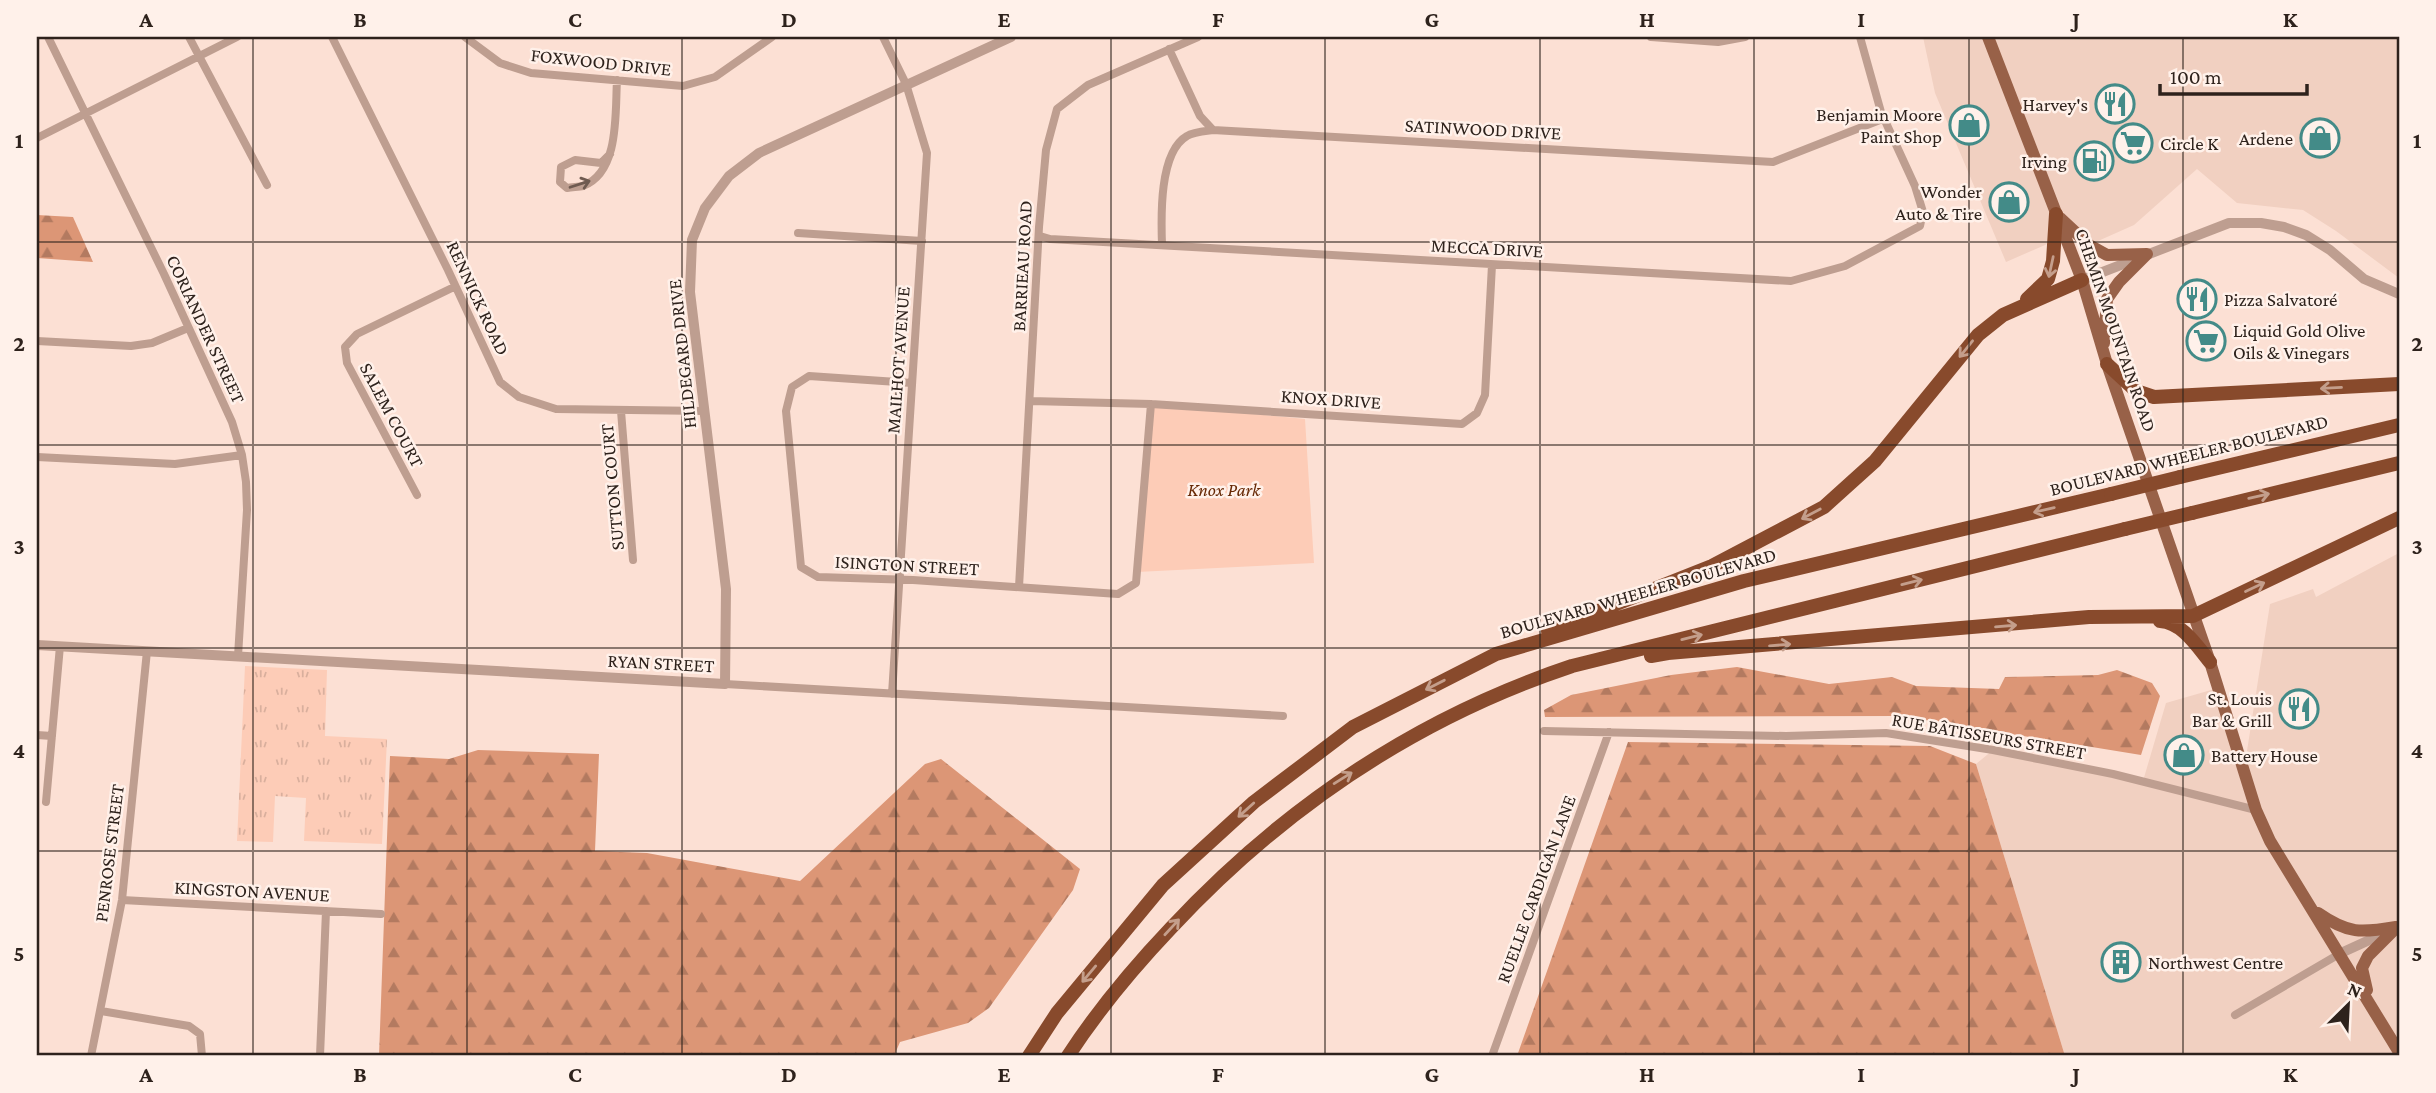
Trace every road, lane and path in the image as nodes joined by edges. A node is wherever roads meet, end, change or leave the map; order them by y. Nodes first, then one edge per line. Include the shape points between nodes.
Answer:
1 (48, 37) edge
2 (189, 37) edge
3 (237, 37) edge
4 (332, 37) edge
5 (466, 37) edge
6 (772, 37) edge
7 (883, 37) edge
8 (1011, 37) edge
9 (1198, 37) edge
10 (1651, 37) edge
11 (1745, 37) edge
12 (1860, 37) edge
13 (1989, 37) edge
14 (1169, 49) junction
15 (199, 57) junction
16 (617, 80) junction
17 (906, 83) junction
18 (85, 113) junction
19 (1885, 118) junction
20 (1213, 130) junction
21 (37, 138) edge
22 (610, 153) junction
23 (267, 185) dead end
24 (2056, 214) junction
25 (798, 233) dead end
26 (1040, 236) junction
27 (922, 241) junction
28 (1162, 245) junction
29 (2147, 254) junction
30 (1492, 265) junction
31 (2082, 280) junction
32 (454, 287) junction
33 (2399, 294) edge
34 (2019, 308) junction
35 (188, 328) junction
36 (37, 341) edge
37 (2105, 358) junction
38 (912, 383) junction
39 (2399, 384) edge
40 (1030, 401) junction
41 (1151, 404) junction
42 (621, 411) junction
43 (705, 411) junction
44 (2399, 425) edge
45 (242, 454) junction
46 (37, 457) edge
47 (2399, 463) edge
48 (416, 495) dead end
49 (2399, 518) edge
50 (634, 560) dead end
51 (899, 581) junction
52 (1019, 587) junction
53 (2193, 616) junction
54 (2060, 621) junction
55 (37, 645) edge
56 (60, 646) junction
57 (147, 651) junction
58 (1496, 654) junction
59 (237, 656) junction
60 (2210, 662) junction
61 (1531, 680) junction
62 (725, 684) junction
63 (892, 694) junction
64 (1283, 716) dead end
65 (1544, 731) dead end
66 (1609, 732) junction
67 (37, 735) edge
68 (52, 736) junction
69 (46, 802) dead end
70 (2256, 810) junction
71 (122, 900) junction
72 (2311, 908) junction
73 (326, 911) junction
74 (381, 914) dead end
75 (2398, 926) edge
76 (2341, 953) junction
77 (2370, 1003) junction
78 (100, 1011) junction
79 (2235, 1015) dead end
80 (2399, 1052) edge
81 (91, 1056) edge
82 (202, 1056) edge
83 (320, 1056) edge
84 (1029, 1056) edge
85 (1068, 1056) edge
86 (1492, 1056) edge

1 - 18 street, CORIANDER STREET
2 - 15 street
3 - 15 street
4 - 32 street, RENNICK ROAD
5 - 16 street, FOXWOOD DRIVE via 500,63 531,73
6 - 16 street, FOXWOOD DRIVE via 715,77 682,86
7 - 17 street, MAILHOT AVENUE
8 - 17 street, HILDEGARD DRIVE
9 - 14 street, BARRIEAU ROAD
10 - 11 street via 1718,42
12 - 19 street
13 - 24 main road, CHEMIN MOUNTAIN ROAD
14 - 20 street via 1200,116
14 - 26 street, BARRIEAU ROAD via 1088,85 1057,108 1046,150
15 - 18 street
15 - 23 street
16 - 22 street via 615,138
17 - 27 street, MAILHOT AVENUE via 928,153
17 - 43 street, HILDEGARD DRIVE via 759,153 729,176 705,208 692,240 690,292
18 - 21 street
18 - 35 street, CORIANDER STREET
19 - 20 street, SATINWOOD DRIVE via 1773,162
19 - 30 street, MECCA DRIVE via 1915,186 1923,212 1920,226 1845,267 1791,281
20 - 28 street, SATINWOOD DRIVE via 1187,136 1173,151 1162,195
22 -> 22 street via 601,163 575,160 561,167 560,182 567,188 584,186 599,175
24 - 29 main road via 2106,255
24 - 31 main road, CHEMIN MOUNTAIN ROAD
24 -> 34 highway via 2048,279
25 - 27 street
26 - 28 street, MECCA DRIVE
26 - 40 street, BARRIEAU ROAD
27 - 38 street, MAILHOT AVENUE
28 - 30 street, MECCA DRIVE
29 - 31 street
29 - 33 street via 2229,223 2261,223 2306,235 2364,279
29 - 37 main road via 2107,299
30 - 41 street, KNOX DRIVE via 1485,395 1478,413 1462,424
31 - 34 highway
31 - 37 main road, CHEMIN MOUNTAIN ROAD
32 - 42 street, RENNICK ROAD via 500,382 519,397 556,409
32 - 48 street, SALEM COURT via 357,334 345,347 347,363
34 -> 58 highway via 1978,335 1875,461 1824,507 1712,566
35 - 36 street via 131,346
35 - 45 street, CORIANDER STREET
39 -> 37 highway via 2154,397 2136,391
37 - 53 main road, CHEMIN MOUNTAIN ROAD
38 - 51 street, MAILHOT AVENUE
38 - 51 street, ISINGTON STREET via 809,376 792,387 786,411 801,566 818,577
40 - 41 street, KNOX DRIVE
40 - 52 street, BARRIEAU ROAD
41 - 52 street, ISINGTON STREET via 1136,583 1118,594
42 - 43 street, RENNICK ROAD
42 - 50 street, SUTTON COURT
43 - 62 street, HILDEGARD DRIVE via 726,589
44 -> 58 highway, BOULEVARD WHEELER BOULEVARD, bridge via 1744,581
45 - 46 street via 175,464
45 - 59 street, CORIANDER STREET via 247,510
61 -> 47 highway, bridge via 1572,666
53 -> 49 highway
51 - 52 street, ISINGTON STREET
51 - 63 street, MAILHOT AVENUE
53 - 54 highway
53 - 60 main road, CHEMIN MOUNTAIN ROAD
54 - 60 highway via 2165,621 2188,635
61 -> 54 highway via 1668,653
55 - 56 street, RYAN STREET
56 - 57 street, RYAN STREET
56 - 68 street
57 - 59 street, RYAN STREET
57 - 71 street, PENROSE STREET
58 -> 84 highway, BOULEVARD WHEELER BOULEVARD via 1353,727 1254,802 1163,885 1057,1013
59 - 62 street, RYAN STREET
60 - 70 main road, CHEMIN MOUNTAIN ROAD
85 -> 61 highway via 1133,969 1261,840 1334,784 1413,735
62 - 63 street, RYAN STREET
63 - 64 street, RYAN STREET
65 - 66 street, RUE BÂTISSEURS STREET
66 - 70 street, RUE BÂTISSEURS STREET via 1886,733 2099,771
66 - 86 street, RUELLE CARDIGAN LANE
67 - 68 street
68 - 69 street
70 - 72 main road, CHEMIN MOUNTAIN ROAD
71 - 73 street, KINGSTON AVENUE
71 - 78 street, PENROSE STREET
72 - 75 main road via 2351,931
72 - 76 main road, CHEMIN MOUNTAIN ROAD
73 - 74 street, KINGSTON AVENUE
73 - 83 street
75 - 76 street
75 - 77 main road via 2362,968
76 - 77 main road, CHEMIN MOUNTAIN ROAD
76 - 79 street
77 - 80 main road, CHEMIN MOUNTAIN ROAD
78 - 81 street, PENROSE STREET
78 - 82 street via 189,1026 200,1034

